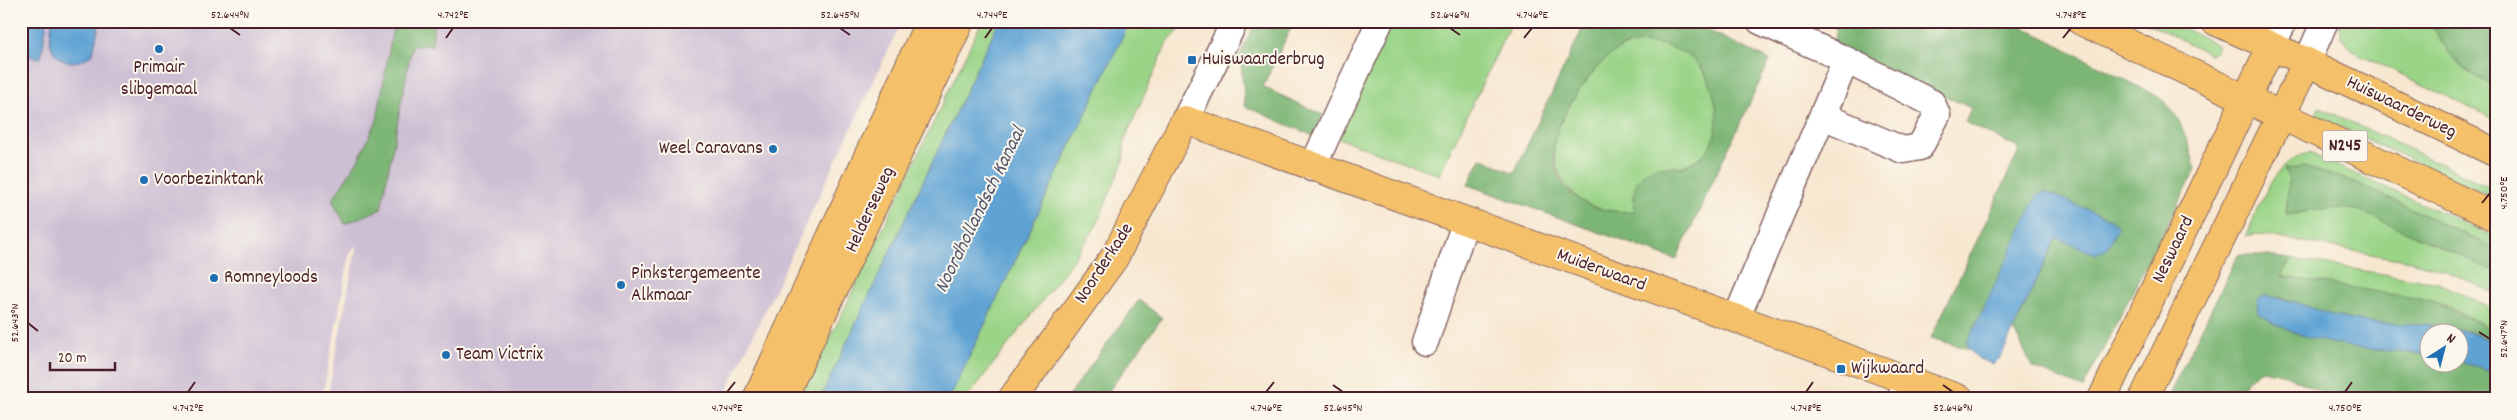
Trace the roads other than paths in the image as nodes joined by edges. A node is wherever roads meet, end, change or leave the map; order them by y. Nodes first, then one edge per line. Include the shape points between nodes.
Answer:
1 (930, 21) edge
2 (960, 21) edge
3 (1234, 21) edge
4 (1380, 21) edge
5 (1760, 21) edge
6 (2081, 21) edge
7 (2215, 21) edge
8 (2284, 21) edge
9 (2326, 21) edge
10 (2272, 47) junction
11 (1846, 60) junction
12 (2307, 62) junction
13 (2246, 100) junction
14 (1822, 116) junction
15 (2281, 116) junction
16 (1185, 120) junction
17 (2496, 153) edge
18 (1312, 168) junction
19 (2496, 217) edge
20 (1465, 223) junction
21 (1736, 319) junction
22 (1425, 342) dead end
23 (1903, 389) edge
24 (757, 399) edge
25 (782, 399) edge
26 (1012, 399) edge
27 (1960, 399) edge
28 (2102, 399) edge
29 (2143, 399) edge

1 - 24 main road, Helderseweg
2 - 25 main road, Helderseweg
3 - 16 street
4 - 18 street
5 - 11 street
6 - 13 main road, N245
7 - 10 main road, Huiswaarderweg
8 - 10 street
9 - 12 street
10 - 12 main road, Huiswaarderweg
10 - 13 main road
11 - 14 street
11 - 14 street via 1932,103 1937,115 1920,148 1904,150
12 - 15 main road
12 - 17 main road, Huiswaarderweg
13 - 15 main road, N245
13 - 28 main road, Neswaard
14 - 21 street
15 - 19 main road, N245
15 - 29 main road, Neswaard
16 - 18 main road, Muiderwaard
16 - 26 main road, Noorderkade via 1114,258
18 - 20 main road, Muiderwaard
20 - 21 main road, Muiderwaard
20 - 22 street
21 - 23 main road, Muiderwaard
23 - 27 main road, Muiderwaard

